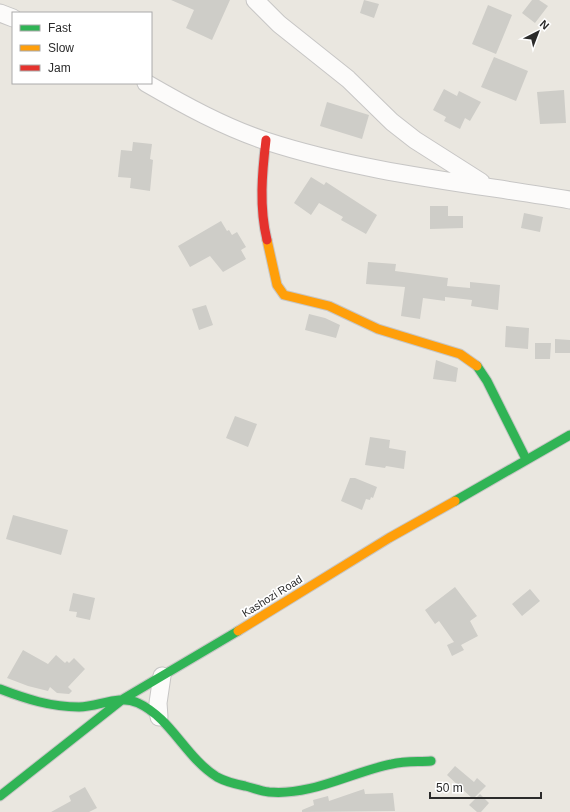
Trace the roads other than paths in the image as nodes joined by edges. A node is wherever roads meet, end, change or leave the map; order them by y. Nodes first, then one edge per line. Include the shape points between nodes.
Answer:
1 (255, 0) edge
2 (0, 13) edge
3 (12, 18) edge
4 (148, 84) edge
5 (266, 140) junction
6 (487, 186) junction
7 (570, 200) edge
8 (570, 435) edge
9 (526, 459) junction
10 (162, 676) junction
11 (0, 689) edge
12 (123, 699) junction
13 (159, 717) junction
14 (431, 761) dead end
15 (0, 796) edge

1 - 6 street via 279,24 348,79 392,122 415,140
2 - 3 street
4 - 5 street via 190,108
5 - 6 street via 326,158
5 - 9 street via 261,182 264,229 277,285 284,295 329,306 378,329 460,354 477,366 487,381
6 - 7 street
8 - 9 street, Kashozi Road
9 - 10 street, Kashozi Road via 389,538
10 - 12 street, Kashozi Road
10 - 13 street
11 - 12 street via 31,701 61,707 95,706
12 - 13 street via 150,710
12 - 15 street, Kashozi Road
13 - 14 street via 169,732 204,769 222,780 267,792 316,786 387,764

